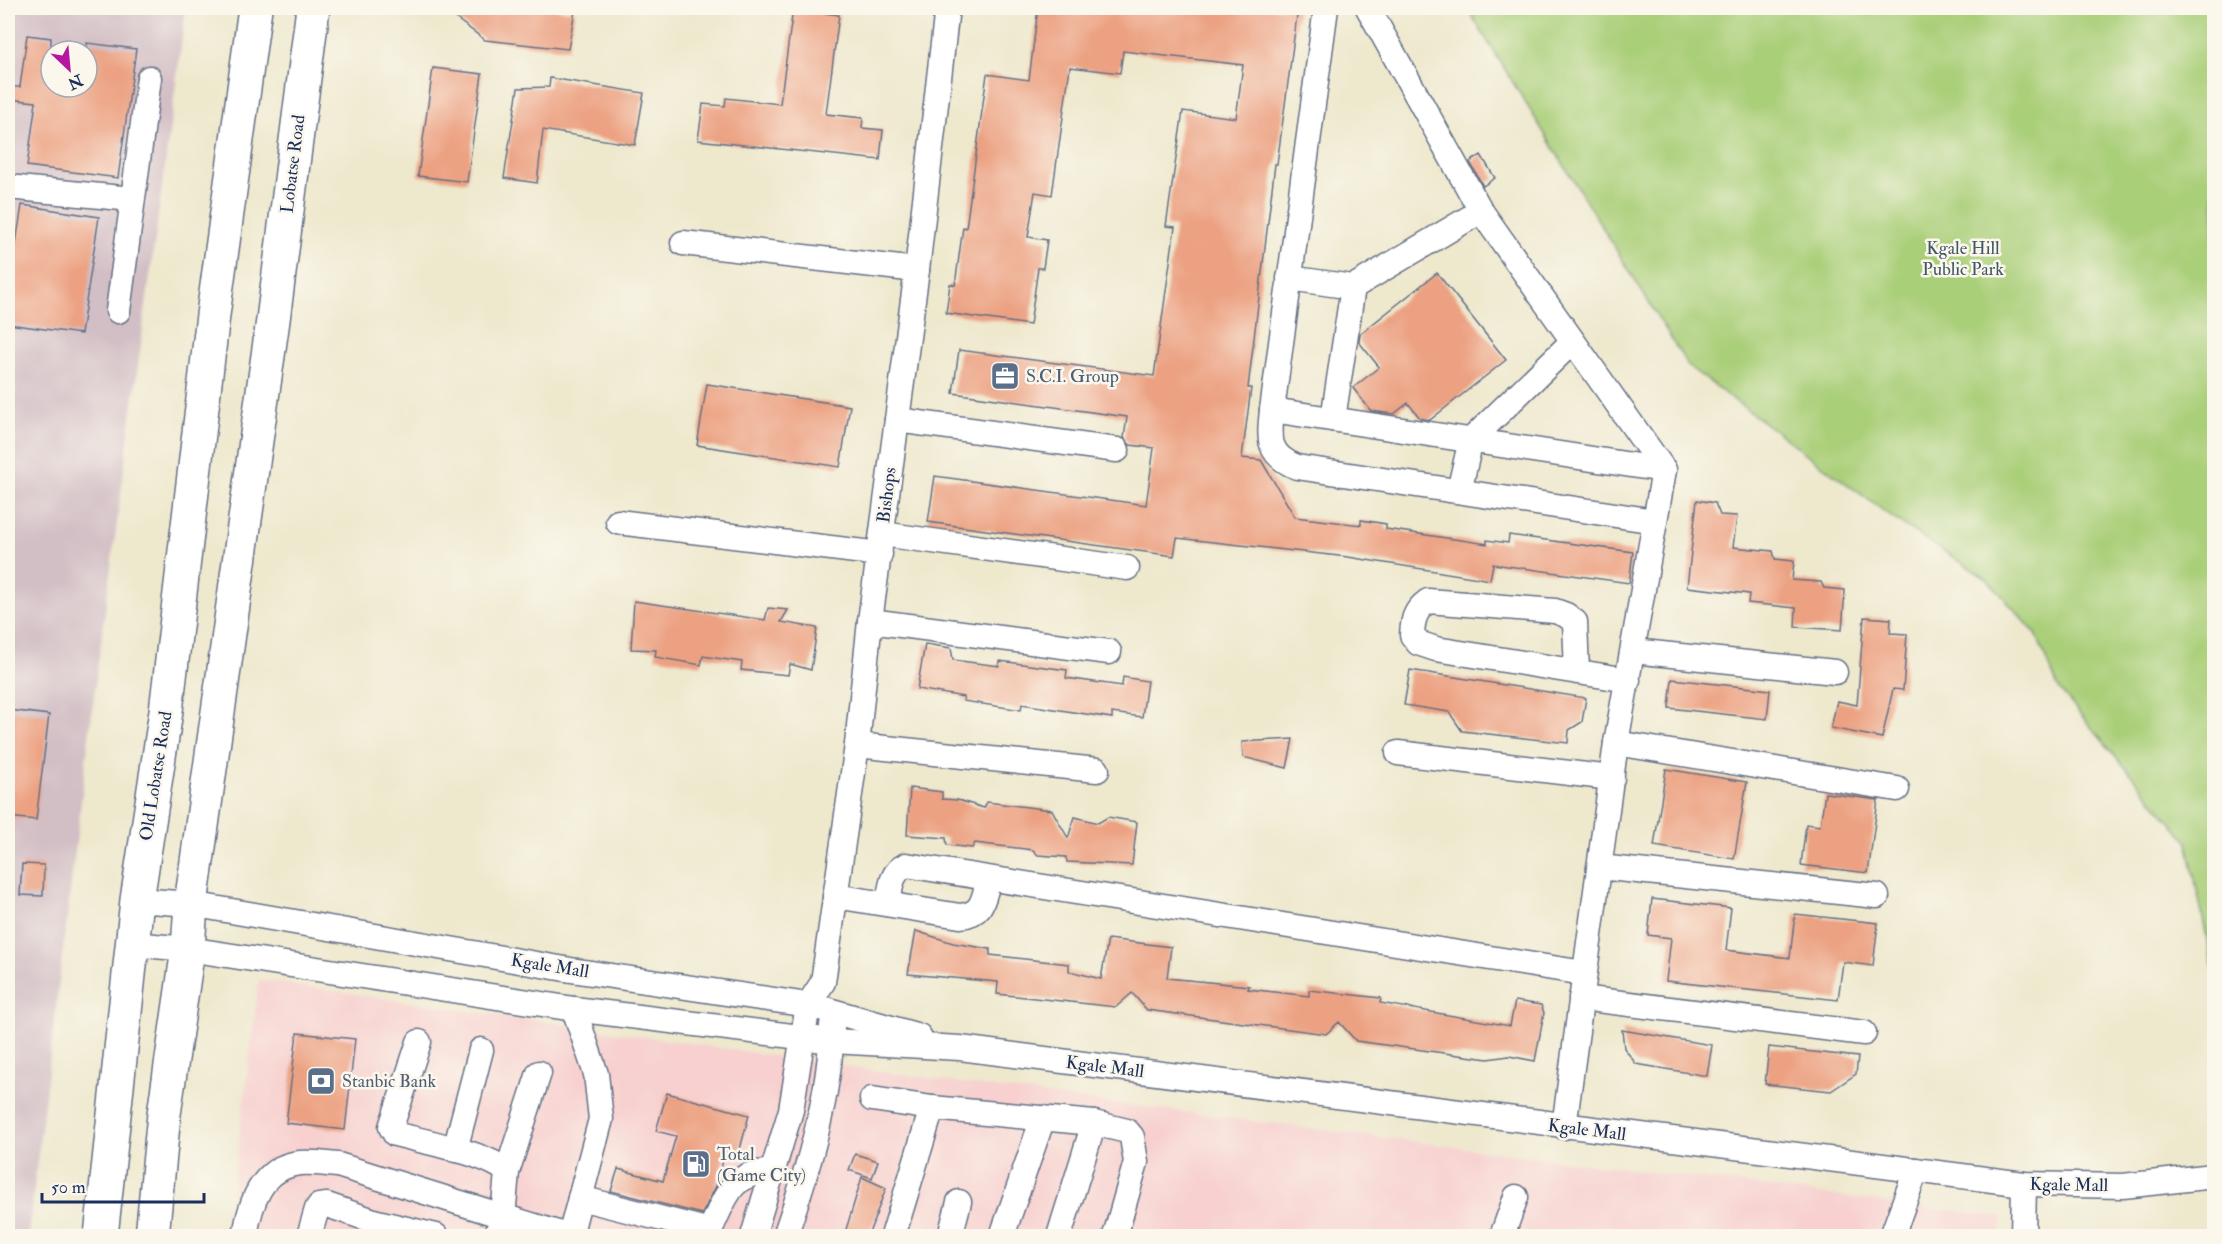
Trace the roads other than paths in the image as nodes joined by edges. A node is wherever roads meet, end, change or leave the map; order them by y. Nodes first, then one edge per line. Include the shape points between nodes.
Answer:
1 (255, 8) edge
2 (313, 8) edge
3 (947, 8) edge
4 (1326, 8) edge
5 (1368, 8) edge
6 (149, 78) dead end
7 (8, 187) edge
8 (132, 199) junction
9 (1481, 211) junction
10 (684, 243) dead end
11 (917, 270) junction
12 (1289, 278) junction
13 (1353, 287) junction
14 (118, 311) dead end
15 (1572, 342) junction
16 (1272, 410) junction
17 (1333, 419) junction
18 (897, 420) junction
19 (1471, 440) junction
20 (1117, 450) dead end
21 (1664, 470) junction
22 (1459, 491) junction
23 (1655, 521) junction
24 (618, 522) dead end
25 (881, 544) junction
26 (1127, 567) dead end
27 (870, 621) junction
28 (1633, 651) junction
29 (1109, 652) dead end
30 (1577, 672) junction
31 (1835, 672) dead end
32 (1628, 680) junction
33 (1617, 743) junction
34 (857, 745) junction
35 (1398, 753) dead end
36 (1097, 770) dead end
37 (1612, 778) junction
38 (1897, 789) dead end
39 (1599, 867) junction
40 (989, 879) junction
41 (835, 896) junction
42 (1877, 896) dead end
43 (137, 900) junction
44 (191, 904) junction
45 (888, 904) junction
46 (132, 944) junction
47 (188, 949) junction
48 (1584, 973) junction
49 (823, 982) junction
50 (1581, 998) junction
51 (808, 1005) junction
52 (574, 1009) junction
53 (832, 1011) junction
54 (1863, 1033) dead end
55 (802, 1038) junction
56 (832, 1041) junction
57 (419, 1042) dead end
58 (960, 1048) junction
59 (482, 1050) dead end
60 (539, 1073) dead end
61 (872, 1099) dead end
62 (932, 1108) junction
63 (1043, 1118) junction
64 (1094, 1123) junction
65 (1564, 1127) junction
66 (455, 1150) junction
67 (1916, 1170) junction
68 (507, 1172) junction
69 (773, 1172) junction
70 (2214, 1176) edge
71 (2024, 1184) junction
72 (1516, 1197) dead end
73 (580, 1198) junction
74 (959, 1202) dead end
75 (499, 1226) edge
76 (375, 1229) edge
77 (541, 1233) edge
78 (709, 1234) edge
79 (101, 1236) edge
80 (152, 1236) edge
81 (245, 1236) edge
82 (309, 1236) edge
83 (434, 1236) edge
84 (569, 1236) edge
85 (753, 1236) edge
86 (785, 1236) edge
87 (893, 1236) edge
88 (950, 1236) edge
89 (1002, 1236) edge
90 (1059, 1236) edge
91 (1115, 1236) edge
92 (1502, 1236) edge
93 (1892, 1236) edge
94 (2023, 1236) edge

1 - 43 highway, Old Lobatse Road via 213,315 166,711
2 - 44 highway, Lobatse Road
3 - 11 street, Bishops
4 - 12 street
5 - 9 street
6 - 8 street
7 - 8 street
8 - 14 street
9 - 13 street
9 - 15 street
10 - 11 street
11 - 18 street, Bishops
12 - 13 street
12 - 16 street
13 - 17 street
15 - 19 street
15 - 21 street
16 - 17 street
16 - 22 street via 1273,447 1281,461 1298,467
17 - 19 street
18 - 20 street
18 - 25 street, Bishops
19 - 21 street
19 - 22 street
21 - 23 street
22 - 23 street
23 - 28 street
24 - 25 street
25 - 26 street
25 - 27 street, Bishops
27 - 29 street
27 - 34 street, Bishops
28 - 31 street
28 - 32 street
30 - 30 street via 1418,643 1412,635 1414,616 1428,601 1555,611 1575,622
30 - 32 street
32 - 33 street
33 - 37 street
33 - 38 street
34 - 36 street
34 - 41 street, Bishops
35 - 37 street
37 - 39 street
39 - 42 street
39 - 48 street
40 - 45 street via 980,908 970,915
40 - 45 street via 906,865 897,869
40 - 48 street
41 - 45 street
41 - 49 street, Bishops
43 - 44 street, Kgale Mall
43 - 46 highway, Old Lobatse Road
44 - 47 highway
44 - 51 street, Kgale Mall via 571,970
46 - 47 street, Kgale Mall
46 - 79 highway, Old Lobatse Road
47 - 52 street, Kgale Mall
47 - 80 highway via 164,1114
48 - 50 street
49 - 51 street, Bishops
49 - 53 street, Bishops
50 - 54 street
50 - 65 street
51 - 53 street, Kgale Mall
51 - 55 street
52 - 55 street, Kgale Mall
52 - 73 street via 596,1074 601,1119
53 - 56 street, Bishops
53 - 58 street, Kgale Mall
55 - 56 street, Kgale Mall
55 - 69 street via 790,1110
56 - 58 street, Kgale Mall
56 - 86 street via 821,1111
57 - 66 street via 391,1127 395,1134
58 - 65 street, Kgale Mall
59 - 66 street
60 - 68 street
61 - 62 street
62 - 63 street
62 - 87 street
63 - 64 street
63 - 89 street
64 - 90 street
64 - 91 street via 1127,1131 1135,1150 1136,1162
65 - 67 street, Kgale Mall
66 - 68 street via 500,1165
67 - 71 street, Kgale Mall
67 - 93 street
68 - 75 street
69 - 78 street via 746,1175 734,1184
69 - 85 street
70 - 71 street, Kgale Mall via 2123,1186
71 - 94 street
72 - 92 street
73 - 78 street
73 - 84 street
74 - 88 street
75 - 77 street
75 - 81 street via 338,1165 298,1163 275,1172 255,1193
76 - 82 street via 327,1205 319,1206
76 - 83 street
77 - 84 street

